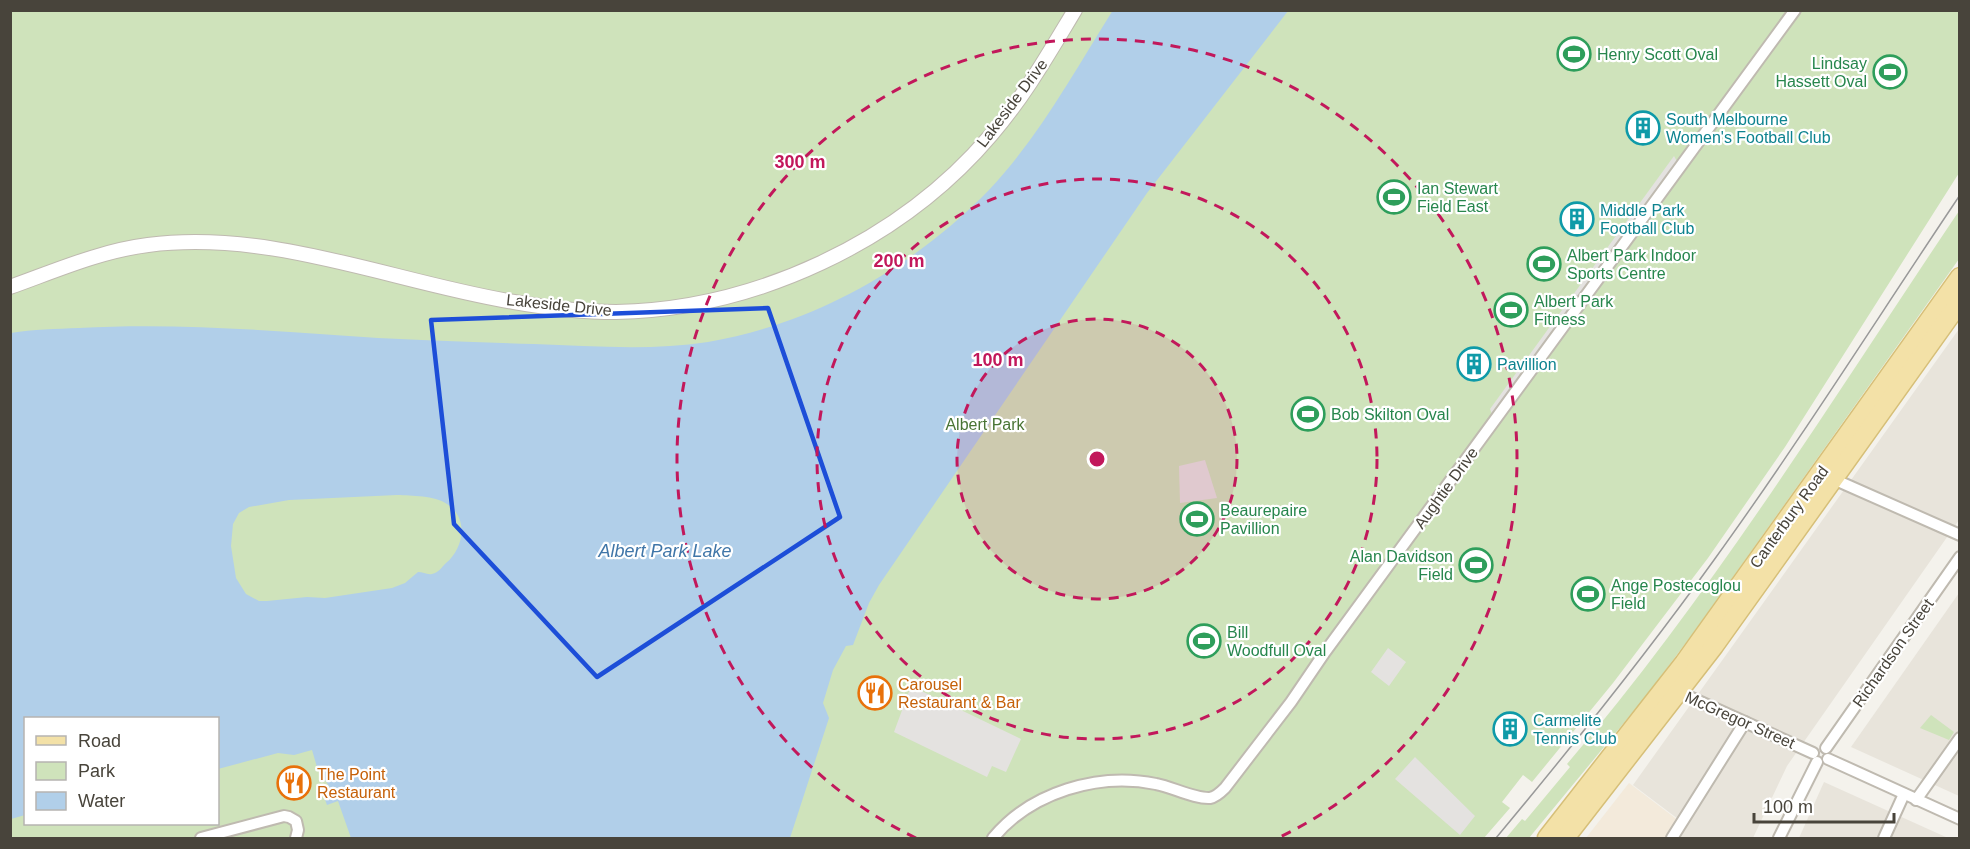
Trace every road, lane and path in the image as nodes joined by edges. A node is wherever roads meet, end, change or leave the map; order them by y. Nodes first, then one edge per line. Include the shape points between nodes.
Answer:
1 (1075, 10) edge
2 (1795, 10) edge
3 (1959, 277) edge
4 (10, 287) edge
5 (1959, 302) edge
6 (1827, 476) junction
7 (1959, 535) edge
8 (1959, 557) edge
9 (1673, 689) junction
10 (1745, 722) junction
11 (1959, 738) edge
12 (1821, 756) junction
13 (1904, 794) junction
14 (1917, 800) junction
15 (1959, 819) edge
16 (201, 838) edge
17 (296, 838) edge
18 (993, 838) edge
19 (1546, 838) edge
20 (1565, 838) edge
21 (1672, 838) edge
22 (1779, 838) edge
23 (1884, 838) edge

1 - 4 street, Lakeside Drive via 1024,92 990,136 923,199 876,233 824,262 735,295 648,310 573,310 512,302 292,253 203,241 124,249
2 - 18 street, Aughtie Drive via 1225,788 1208,798 1135,781 1086,785 1036,803
3 - 6 main road, Canterbury Road
5 - 6 main road, Canterbury Road
6 - 7 street
6 - 9 main road, Canterbury Road
8 - 12 street, Richardson Street
9 - 10 street, McGregor Street
9 - 19 main road, Canterbury Road
9 - 20 main road, Canterbury Road
10 - 12 street, McGregor Street
10 - 21 street
11 - 14 street
12 - 13 street, McGregor Street
12 - 22 street, Richardson Street
13 - 14 street, McGregor Street
13 - 23 street
14 - 15 street, McGregor Street
16 - 17 street via 284,816 296,821

